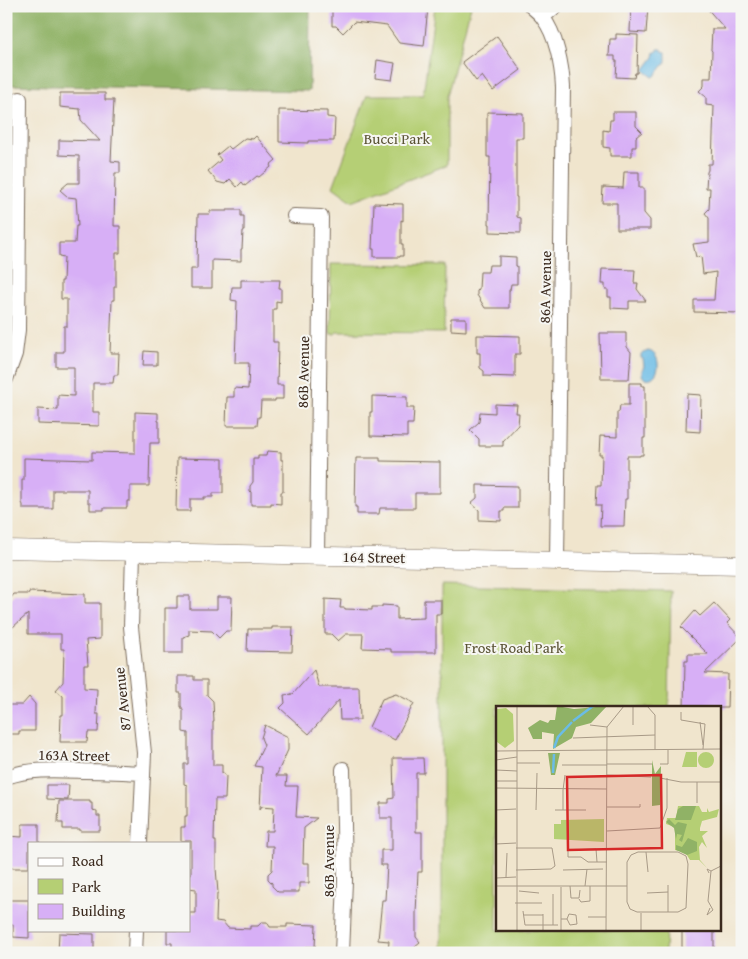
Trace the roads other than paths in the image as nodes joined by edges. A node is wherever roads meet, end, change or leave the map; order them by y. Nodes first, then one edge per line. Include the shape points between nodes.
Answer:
1 (531, 6) edge
2 (556, 6) edge
3 (543, 17) junction
4 (20, 99) dead end
5 (294, 216) dead end
6 (6, 379) edge
7 (6, 549) edge
8 (133, 552) junction
9 (317, 556) junction
10 (557, 561) junction
11 (742, 565) edge
12 (343, 769) dead end
13 (143, 773) junction
14 (6, 777) edge
15 (140, 842) edge
16 (136, 932) edge
17 (135, 953) edge
18 (342, 953) edge

1 - 3 street
2 - 3 street
3 - 10 street, 86A Avenue via 555,42 563,87
4 - 6 street via 18,330 15,354
5 - 9 street, 86B Avenue via 321,217
7 - 8 street, 164 Street
8 - 9 street, 164 Street
8 - 13 street, 87 Avenue via 131,627
9 - 10 street, 164 Street
10 - 11 street, 164 Street
12 - 18 street, 86B Avenue via 345,881
13 - 14 street, 163A Street via 38,770
13 - 15 street, 87 Avenue
16 - 17 street

